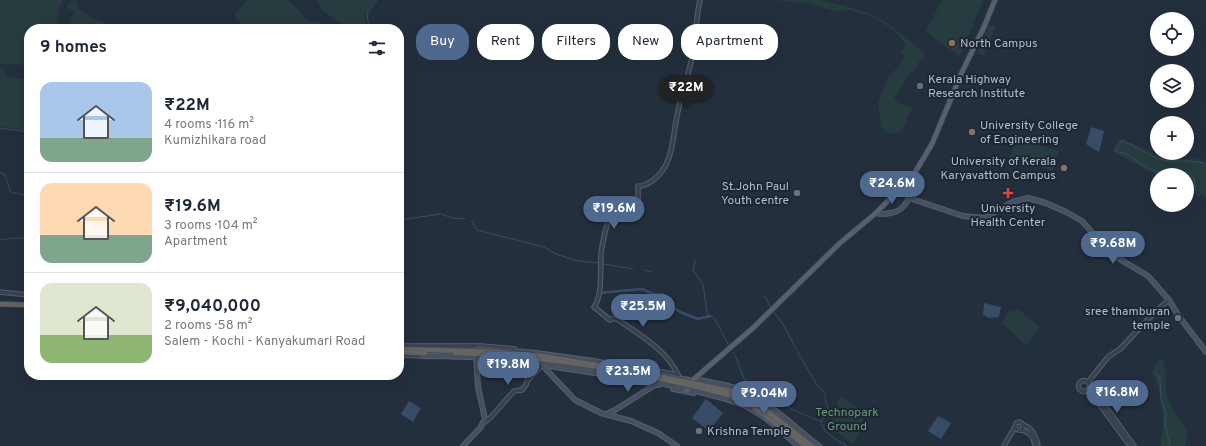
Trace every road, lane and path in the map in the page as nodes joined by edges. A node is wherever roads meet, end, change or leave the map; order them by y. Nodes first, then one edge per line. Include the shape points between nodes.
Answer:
1 (700, 0) edge
2 (995, 0) edge
3 (914, 174) junction
4 (909, 198) junction
5 (876, 213) junction
6 (0, 292) edge
7 (24, 294) edge
8 (1169, 300) junction
9 (0, 304) edge
10 (24, 305) edge
11 (404, 346) edge
12 (477, 347) junction
13 (404, 349) edge
14 (404, 352) edge
15 (1206, 352) edge
16 (404, 355) edge
17 (552, 355) junction
18 (424, 356) joint
19 (476, 357) junction
20 (543, 364) junction
21 (678, 376) junction
22 (693, 380) junction
23 (1090, 380) junction
24 (655, 385) junction
25 (674, 388) junction
26 (1088, 389) junction
27 (685, 390) junction
28 (615, 410) junction
29 (606, 414) junction
30 (619, 418) junction
31 (484, 422) junction
32 (1023, 425) junction
33 (1017, 429) junction
34 (464, 445) edge
35 (676, 446) edge
36 (794, 446) edge
37 (798, 446) edge
38 (806, 446) edge
39 (812, 446) edge
40 (818, 446) edge
41 (1005, 446) edge
42 (1036, 446) edge
43 (1130, 446) edge
44 (1134, 446) edge

1 - 21 street via 691,64 670,154 662,173 648,183 638,186 636,202 610,215 602,247 599,293 594,307 610,320 614,318 620,321 658,348 676,369
2 - 3 main road via 932,144
3 - 4 main road
3 - 5 main road
4 - 5 main road via 900,211 880,215
4 - 8 main road via 973,218 985,218 1019,199 1028,198 1046,203 1082,221 1111,254 1148,276
5 - 22 main road via 840,243 772,310
6 - 7 street
8 - 15 main road
8 - 23 street via 1120,349 1108,357
9 - 10 highway
11 - 12 street
12 - 17 main road
12 - 19 main road
13 - 39 highway, bridge via 542,356 632,370 718,388 755,402
14 - 38 highway, bridge via 509,356 578,364 717,392 752,406
16 - 18 street
17 - 20 street
17 - 21 main road
18 - 19 main road
19 - 20 main road
19 - 31 main road
20 - 24 main road via 634,379
20 - 25 main road via 641,378
20 - 29 main road via 575,400
20 - 31 street via 526,381 526,386 522,390 514,391
21 - 22 main road
21 - 25 street
22 - 27 main road
22 - 40 main road via 722,384 759,399
23 - 26 street
23 - 26 street via 1082,381 1079,386 1082,391
24 - 25 main road
24 - 28 main road
25 - 27 main road
26 - 43 street
26 - 44 street via 1100,399
27 - 36 main road via 740,407 759,417
27 - 37 main road via 740,404 770,423
28 - 29 main road
28 - 30 main road
29 - 30 main road
30 - 35 main road via 658,433
31 - 34 main road
32 - 33 street
32 - 33 street via 1015,423
32 - 42 street via 1033,432 1037,441
33 - 41 street
33 - 42 street via 1028,432

